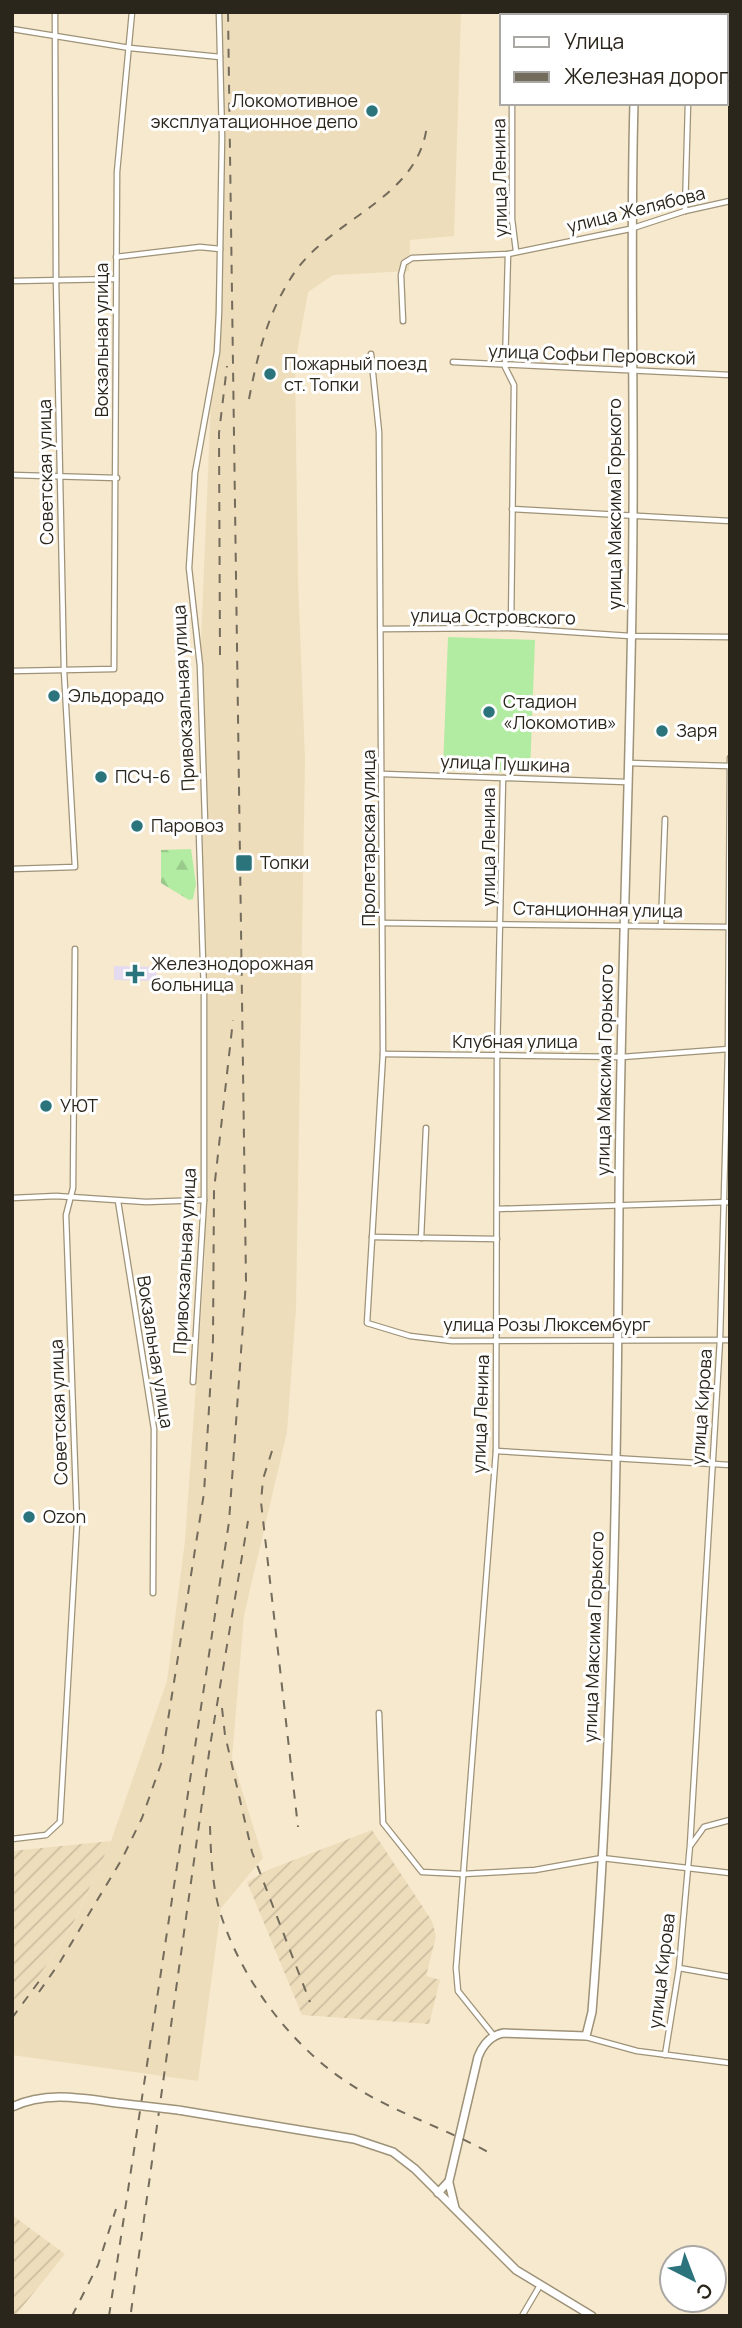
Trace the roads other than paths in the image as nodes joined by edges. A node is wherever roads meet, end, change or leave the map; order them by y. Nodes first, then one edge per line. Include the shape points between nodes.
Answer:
1 (55, 12) edge
2 (132, 12) edge
3 (219, 12) edge
4 (12, 29) edge
5 (54, 35) junction
6 (130, 48) junction
7 (220, 57) junction
8 (512, 105) edge
9 (634, 105) edge
10 (688, 105) edge
11 (730, 201) edge
12 (685, 211) junction
13 (631, 229) junction
14 (220, 249) junction
15 (516, 251) junction
16 (508, 254) junction
17 (116, 257) junction
18 (116, 279) junction
19 (56, 280) junction
20 (12, 281) edge
21 (403, 321) dead end
22 (372, 354) dead end
23 (453, 362) dead end
24 (505, 367) junction
25 (631, 371) junction
26 (730, 375) edge
27 (12, 475) edge
28 (61, 475) junction
29 (117, 478) junction
30 (512, 509) junction
31 (634, 516) junction
32 (730, 521) edge
33 (511, 628) junction
34 (382, 629) junction
35 (630, 636) junction
36 (730, 637) edge
37 (12, 671) edge
38 (64, 671) junction
39 (730, 758) edge
40 (627, 763) junction
41 (729, 766) edge
42 (383, 775) junction
43 (503, 778) junction
44 (626, 782) junction
45 (665, 819) dead end
46 (12, 869) edge
47 (382, 922) junction
48 (502, 922) junction
49 (660, 926) junction
50 (623, 927) junction
51 (728, 927) edge
52 (75, 948) dead end
53 (729, 1049) edge
54 (383, 1055) junction
55 (622, 1056) junction
56 (497, 1058) junction
57 (425, 1128) dead end
58 (70, 1197) junction
59 (12, 1198) edge
60 (204, 1200) junction
61 (118, 1201) junction
62 (722, 1202) junction
63 (730, 1202) edge
64 (619, 1205) junction
65 (497, 1209) junction
66 (372, 1237) junction
67 (421, 1238) junction
68 (497, 1239) junction
69 (367, 1323) joint
70 (620, 1339) junction
71 (497, 1340) junction
72 (720, 1340) junction
73 (730, 1340) edge
74 (193, 1382) dead end
75 (496, 1451) junction
76 (616, 1458) junction
77 (712, 1464) junction
78 (730, 1465) edge
79 (153, 1592) dead end
80 (379, 1713) dead end
81 (730, 1820) edge
82 (12, 1839) edge
83 (690, 1846) junction
84 (602, 1857) junction
85 (688, 1868) junction
86 (730, 1873) edge
87 (464, 1874) junction
88 (679, 1968) junction
89 (730, 1977) edge
90 (494, 2036) junction
91 (586, 2036) junction
92 (665, 2055) junction
93 (730, 2063) edge
94 (12, 2107) edge
95 (449, 2181) junction
96 (438, 2193) junction
97 (457, 2212) junction
98 (539, 2287) junction
99 (522, 2316) edge
100 (592, 2316) edge

1 - 5 street, Советская улица
2 - 6 street, Вокзальная улица
3 - 7 street, Привокзальная улица
4 - 5 street
5 - 6 street
5 - 19 street, Советская улица
6 - 7 street
6 - 17 street, Вокзальная улица via 117,172
7 - 14 street, Привокзальная улица
8 - 15 street, улица Ленина
9 - 13 street, улица Максима Горького
10 - 12 street
11 - 12 street, улица Желябова
12 - 13 street, улица Желябова
13 - 15 street, улица Желябова
13 - 25 street, улица Максима Горького
14 - 17 street via 200,247
14 - 60 street, Привокзальная улица via 217,352 195,473 189,568 200,666 205,821 199,834
15 - 16 street, улица Желябова
16 - 21 street, улица Желябова via 425,256 404,263
16 - 24 street, улица Ленина
17 - 18 street, Вокзальная улица
18 - 19 street
18 - 29 street, Вокзальная улица
19 - 20 street
19 - 28 street, Советская улица
22 - 34 street, Пролетарская улица via 379,432
23 - 24 street, улица Софьи Перовской
24 - 25 street, улица Софьи Перовской
24 - 30 street, улица Ленина via 514,385
25 - 26 street, улица Софьи Перовской
25 - 31 street, улица Максима Горького
27 - 28 street
28 - 29 street
28 - 38 street, Советская улица
29 - 38 street, Вокзальная улица via 114,669
30 - 31 street
30 - 33 street, улица Ленина
31 - 32 street
31 - 35 street, улица Максима Горького
33 - 34 street, улица Островского
33 - 35 street, улица Островского
34 - 42 street, Пролетарская улица
35 - 36 street, улица Островского
35 - 40 street, улица Максима Горького
37 - 38 street
38 - 46 street, Советская улица via 75,867
39 - 41 street, улица Кирова
40 - 41 street
40 - 44 street, улица Максима Горького
41 - 51 street, улица Кирова
42 - 43 street, улица Пушкина
42 - 47 street, Пролетарская улица
43 - 44 street, улица Пушкина
43 - 48 street, улица Ленина
44 - 50 street, улица Максима Горького
45 - 49 street
47 - 48 street, Станционная улица
47 - 54 street, Пролетарская улица
48 - 50 street, Станционная улица
48 - 56 street, улица Ленина
49 - 50 street, Станционная улица
49 - 51 street, Станционная улица
50 - 55 street, улица Максима Горького
51 - 53 street, улица Кирова
52 - 58 street, Советская улица via 74,1188
53 - 55 street, Клубная улица
53 - 62 street, улица Кирова
54 - 56 street, Клубная улица
54 - 66 street, Пролетарская улица
55 - 56 street, Клубная улица
55 - 64 street, улица Максима Горького
56 - 65 street, улица Ленина
57 - 67 street
58 - 59 street
58 - 61 street
58 - 82 street, Советская улица via 66,1215 77,1523 60,1822 46,1835
60 - 61 street
60 - 74 street, Привокзальная улица
61 - 79 street, Вокзальная улица via 154,1429
62 - 63 street
62 - 64 street
62 - 72 street, улица Кирова
64 - 65 street
64 - 70 street, улица Максима Горького
65 - 68 street, улица Ленина
66 - 67 street
66 - 69 street, Пролетарская улица
67 - 68 street
68 - 71 street, улица Ленина
69 - 71 street, улица Розы Люксембург via 410,1336
70 - 71 street, улица Розы Люксембург
70 - 72 street, улица Розы Люксембург
70 - 76 street, улица Максима Горького
71 - 75 street, улица Ленина
72 - 73 street, улица Розы Люксембург
72 - 77 street, улица Кирова
75 - 76 street
75 - 87 street, улица Ленина
76 - 77 street
76 - 84 street, улица Максима Горького
77 - 78 street
77 - 83 street, улица Кирова
80 - 87 street via 383,1824 422,1872
81 - 83 street via 704,1827
83 - 85 street, улица Кирова
84 - 85 street
84 - 87 street via 536,1870
84 - 91 street, улица Максима Горького via 592,2012
85 - 86 street
85 - 88 street, улица Кирова
87 - 90 street, улица Ленина via 456,1986
88 - 89 street
88 - 92 street, улица Кирова
90 - 91 street via 505,2032
90 - 95 street via 478,2057
91 - 92 street
92 - 93 street
94 - 96 street, bridge via 56,2096 178,2110 354,2139 404,2159
95 - 96 street
95 - 97 street
96 - 97 street
97 - 98 street via 499,2256
98 - 99 street
98 - 100 street

